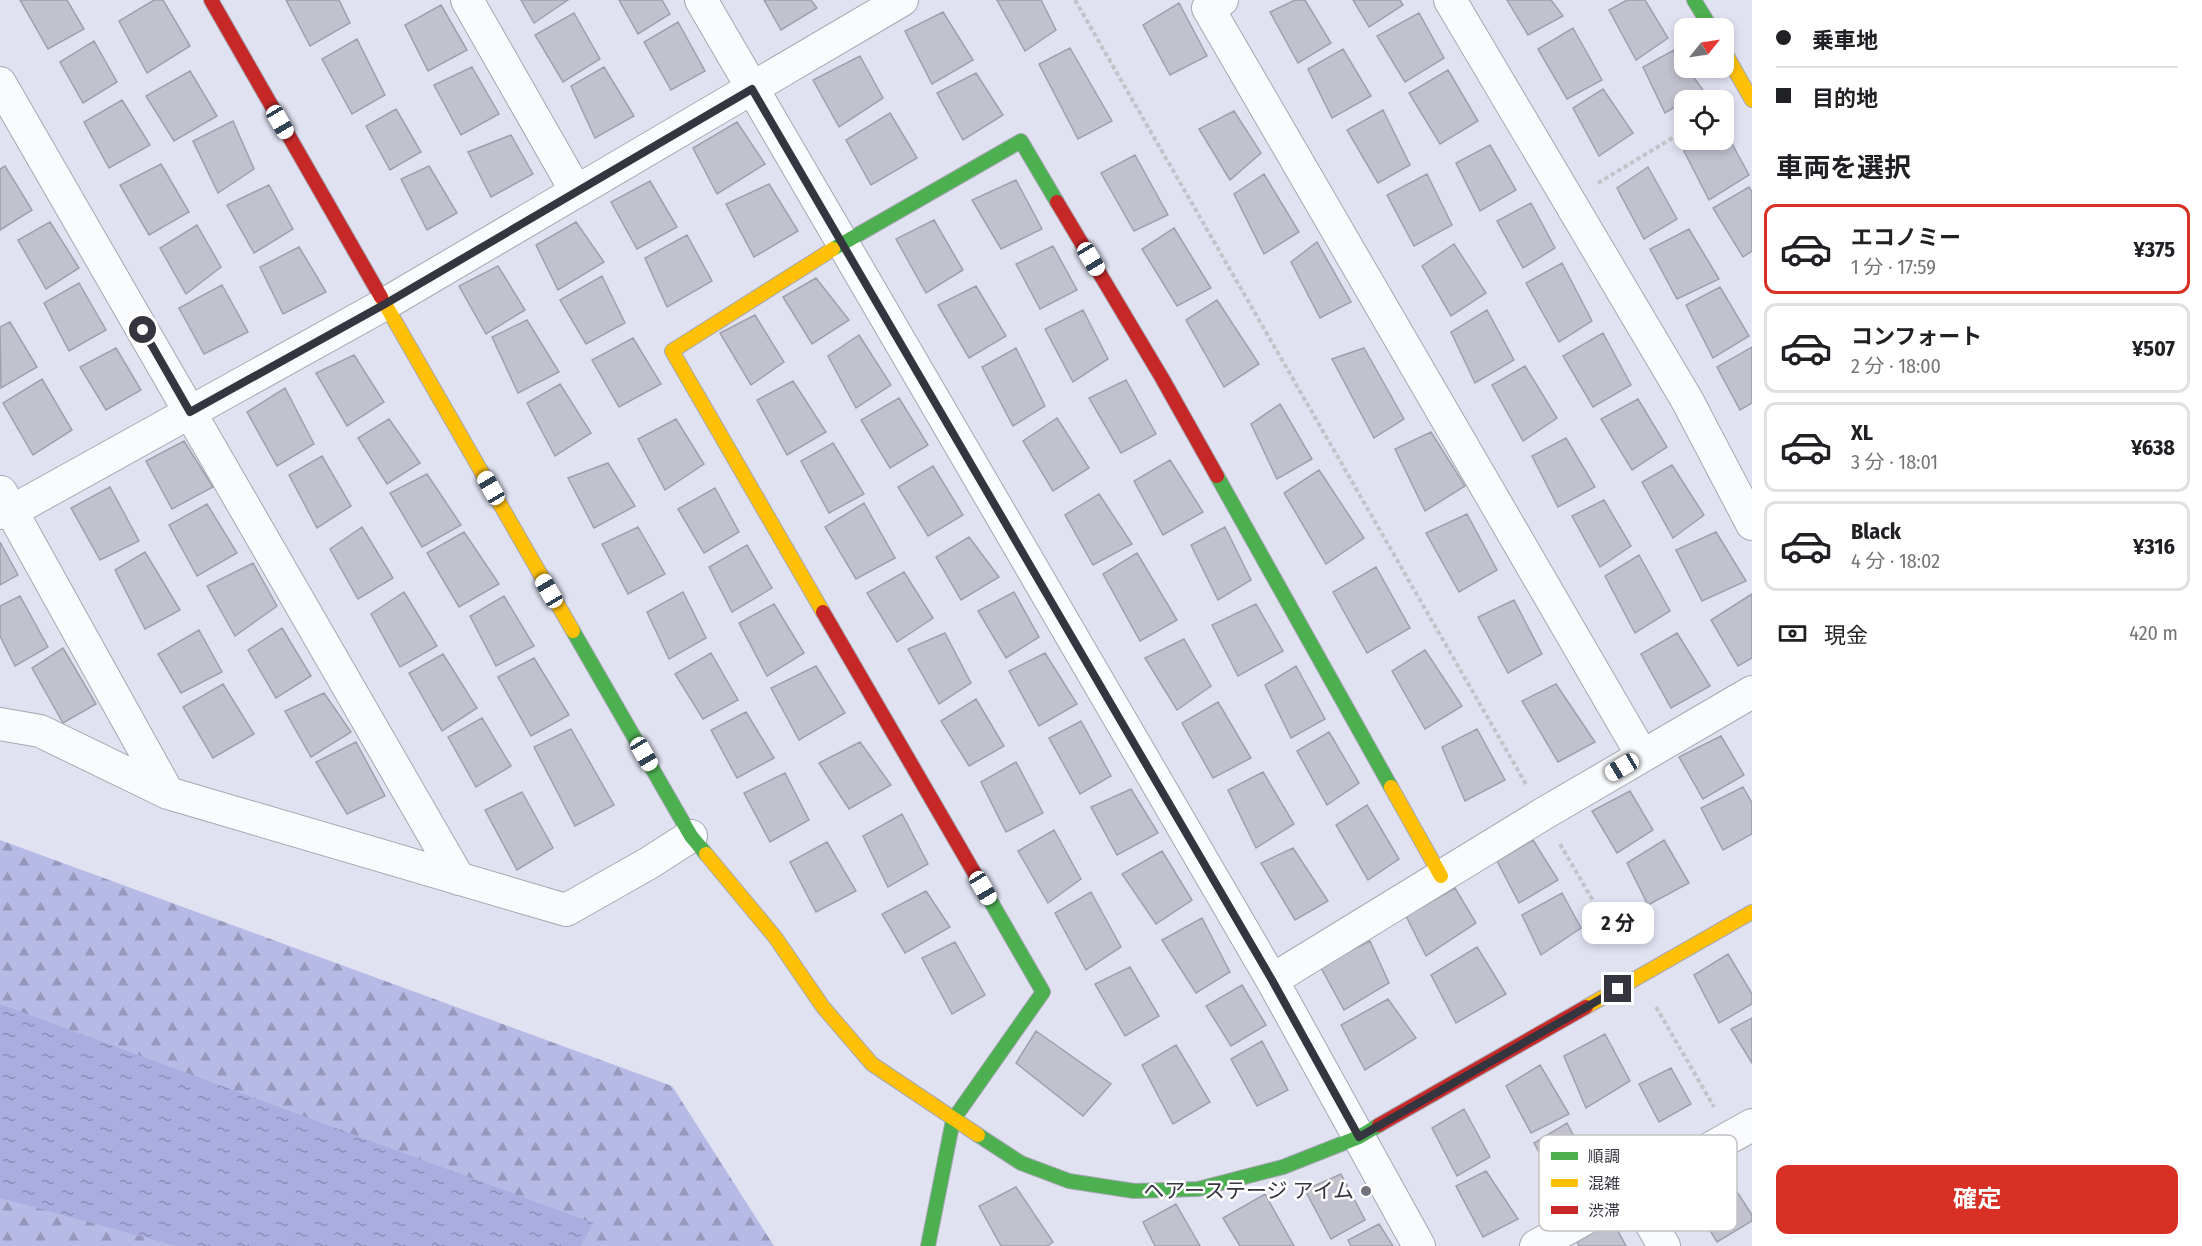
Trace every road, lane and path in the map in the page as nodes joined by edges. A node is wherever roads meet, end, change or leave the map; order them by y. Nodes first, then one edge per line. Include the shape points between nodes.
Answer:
1 (211, 0) edge
2 (467, 0) edge
3 (701, 0) edge
4 (902, 0) edge
5 (1075, 0) edge
6 (1222, 0) edge
7 (1450, 0) edge
8 (1694, 0) edge
9 (1705, 18) edge
10 (1734, 68) edge
11 (0, 83) edge
12 (752, 89) junction
13 (1752, 100) edge
14 (1674, 137) edge
15 (576, 191) junction
16 (1569, 201) junction
17 (842, 243) junction
18 (385, 304) junction
19 (190, 412) junction
20 (4, 504) edge
21 (1752, 524) edge
22 (1752, 692) edge
23 (0, 724) edge
24 (1642, 755) junction
25 (168, 793) junction
26 (1543, 814) junction
27 (691, 836) junction
28 (1441, 876) junction
29 (459, 879) junction
30 (1752, 912) edge
31 (1617, 942) dead end
32 (1272, 980) junction
33 (1653, 1001) dead end
34 (952, 1119) junction
35 (1742, 1131) edge
36 (1359, 1137) junction
37 (1563, 1231) edge
38 (1655, 1231) edge
39 (928, 1246) edge
40 (1419, 1246) edge
41 (1536, 1246) edge
42 (1664, 1246) edge

1 - 18 street
2 - 15 street
3 - 12 street
4 - 12 street
5 - 26 path
6 - 24 street via 1208,8
7 - 16 street
8 - 9 street
10 - 13 street
11 - 19 street
12 - 15 street
12 - 17 street
14 - 16 path
15 - 18 street
16 - 21 street via 1687,400
17 - 28 street via 1021,141 1162,378
17 - 32 street
17 - 34 street via 672,351 1043,992
18 - 19 street
18 - 27 street
19 - 20 street
19 - 29 street
20 - 25 street
22 - 24 street
23 - 25 street via 40,731
24 - 26 street
25 - 29 street
26 - 28 street
26 - 31 path
27 - 29 street via 566,910
27 - 34 street via 872,1064
28 - 32 street
30 - 36 street
32 - 36 street
33 - 35 path
34 - 36 street via 1021,1163 1069,1181 1134,1191 1198,1189 1283,1167
34 - 39 street
36 - 40 street
37 - 41 street
38 - 42 street

